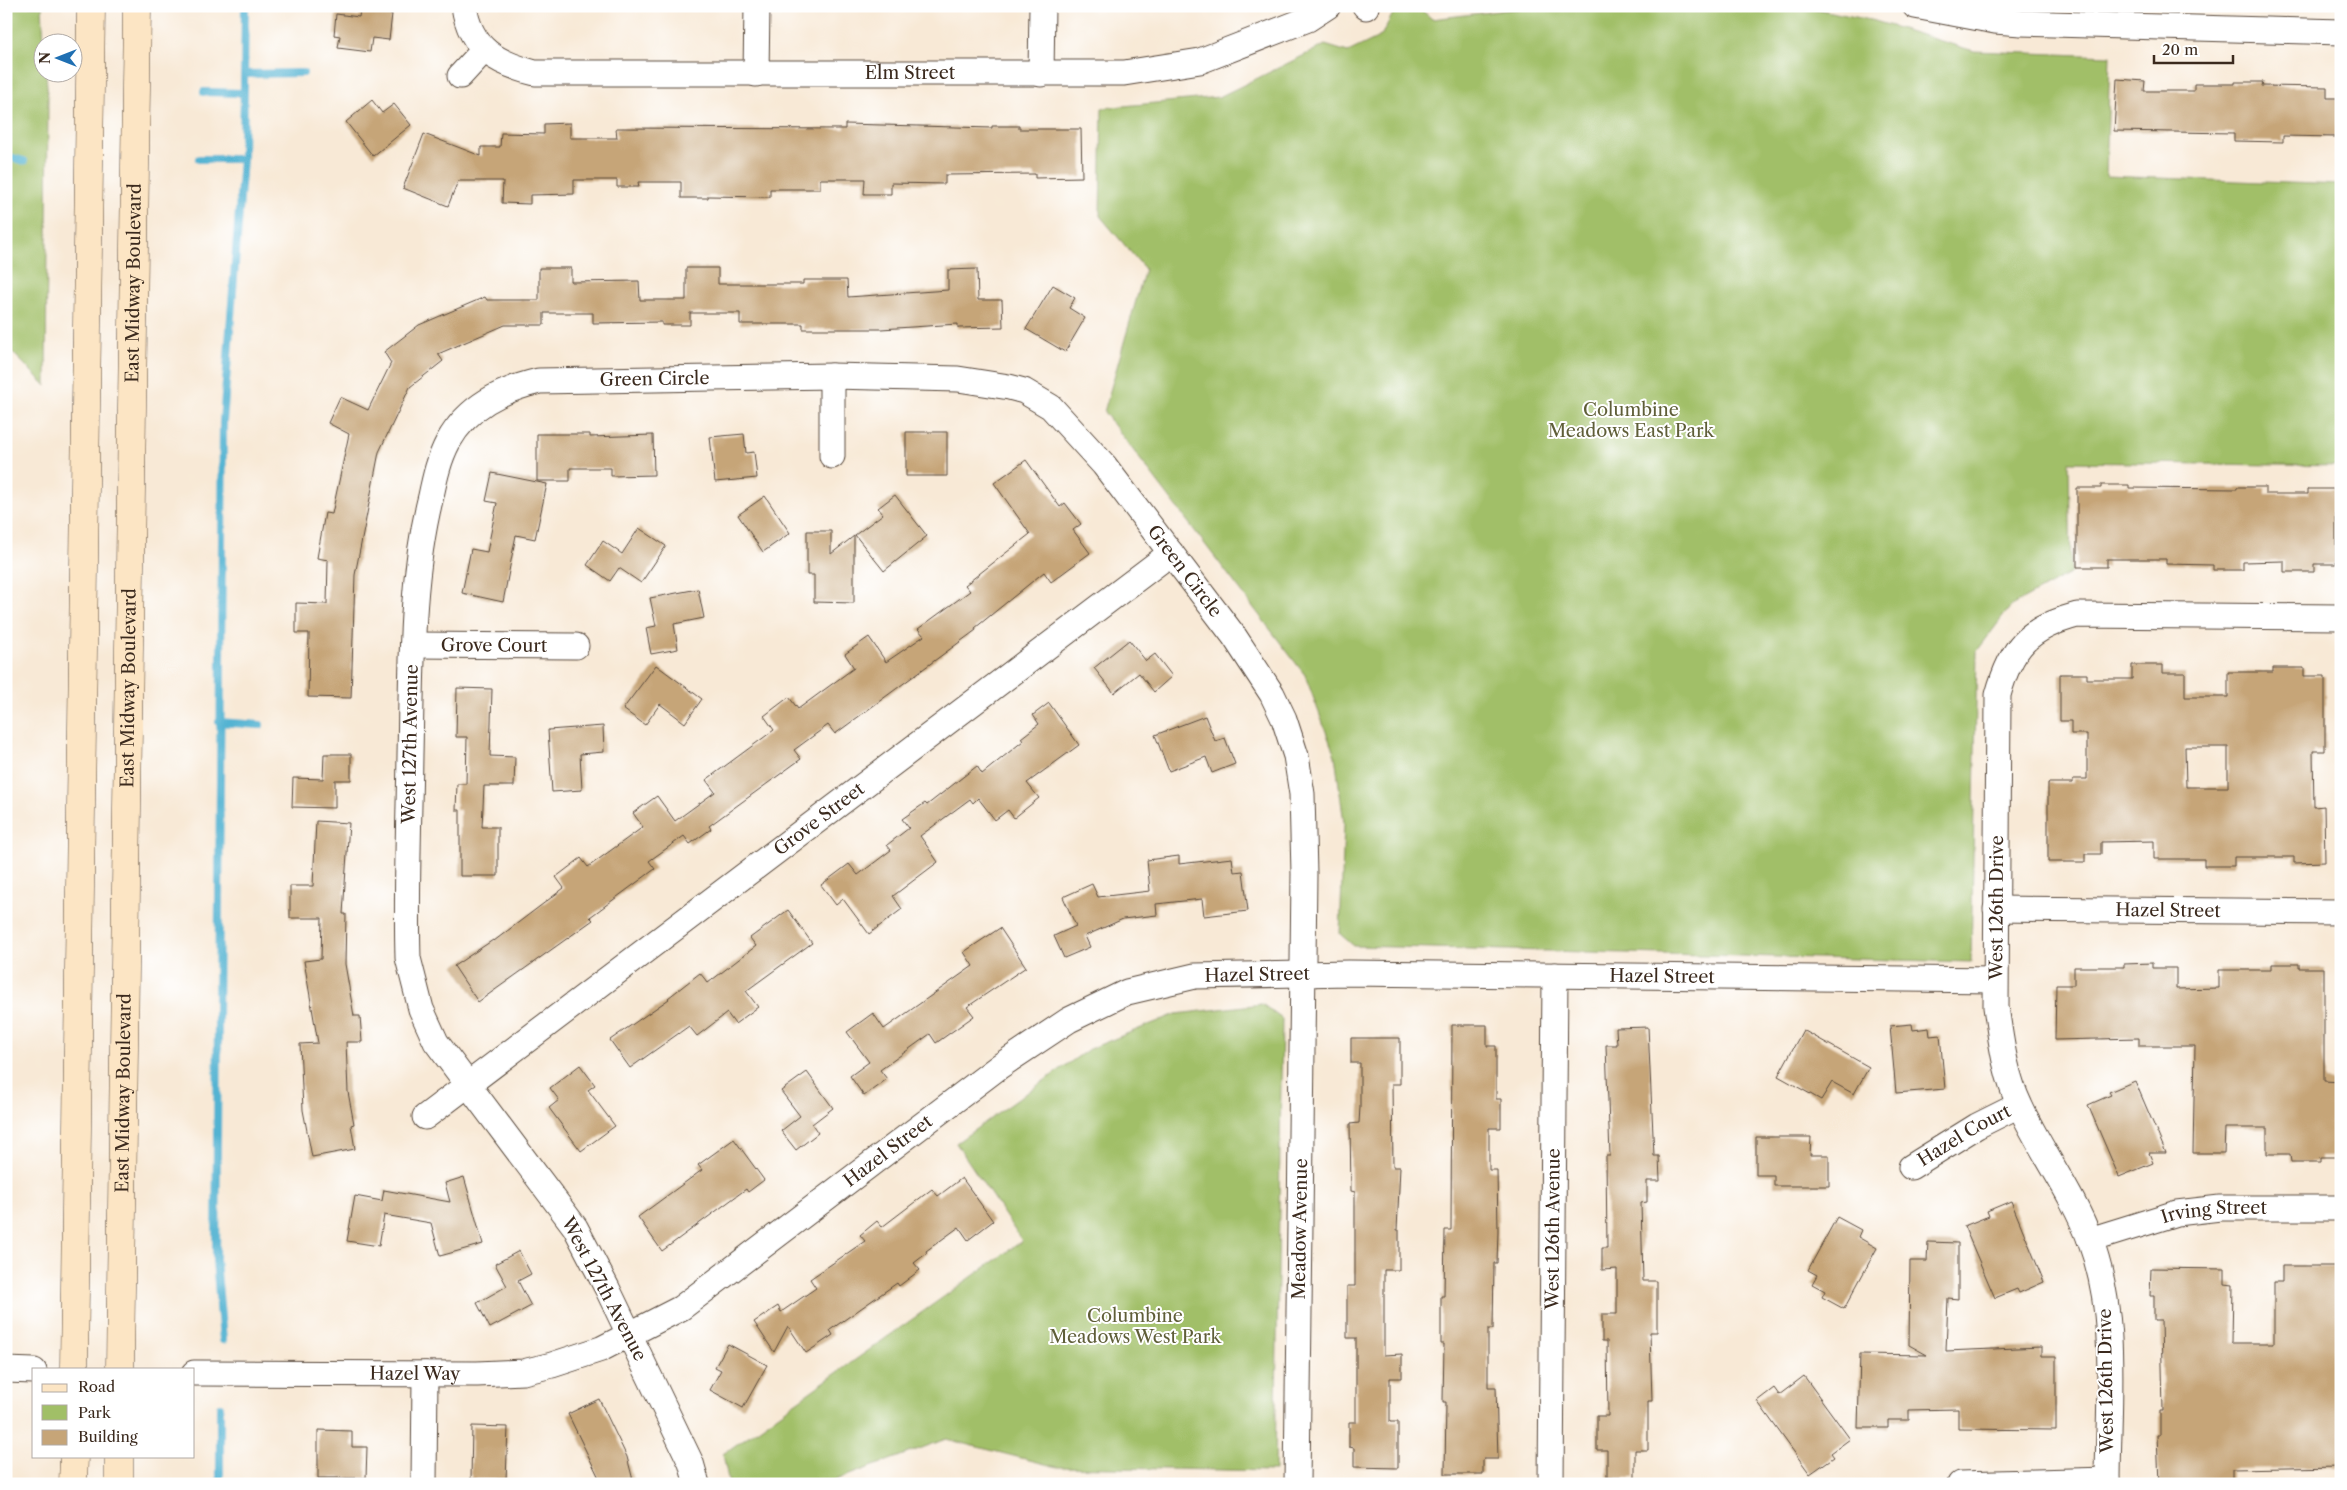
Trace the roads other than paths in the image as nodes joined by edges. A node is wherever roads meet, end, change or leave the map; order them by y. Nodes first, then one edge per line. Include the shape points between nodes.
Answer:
1 (91, 6) edge
2 (137, 6) edge
3 (464, 6) edge
4 (757, 6) edge
5 (1042, 6) edge
6 (1328, 6) edge
7 (1915, 6) edge
8 (2341, 32) edge
9 (484, 50) junction
10 (756, 74) junction
11 (1041, 74) junction
12 (460, 76) dead end
13 (832, 376) junction
14 (481, 404) joint
15 (832, 456) dead end
16 (1171, 553) junction
17 (2341, 617) edge
18 (412, 645) junction
19 (576, 646) dead end
20 (1996, 909) junction
21 (2341, 912) edge
22 (1304, 974) junction
23 (1555, 975) junction
24 (1995, 980) junction
25 (468, 1085) junction
26 (2019, 1105) junction
27 (425, 1118) dead end
28 (1911, 1167) dead end
29 (2341, 1208) edge
30 (2090, 1240) junction
31 (630, 1334) junction
32 (74, 1368) edge
33 (120, 1368) edge
34 (6, 1370) edge
35 (32, 1371) edge
36 (195, 1373) edge
37 (425, 1374) junction
38 (74, 1458) edge
39 (119, 1458) edge
40 (2108, 1482) edge
41 (73, 1484) edge
42 (119, 1484) edge
43 (424, 1484) edge
44 (697, 1484) edge
45 (1298, 1484) edge
46 (1550, 1484) edge
47 (1960, 1484) edge

1 - 32 main road
2 - 33 main road, East Midway Boulevard
3 - 9 street via 474,37
4 - 10 street
5 - 11 street
6 - 11 street, Elm Street via 1308,19 1200,61 1124,73
7 - 8 street via 2021,23
9 - 10 street, Elm Street via 507,66 535,73
9 - 12 street
10 - 11 street, Elm Street
13 - 14 street, Green Circle via 539,382 502,392
13 - 15 street
13 - 16 street, Green Circle via 958,379 1024,391 1052,406 1063,417
14 - 18 street, West 127th Avenue via 467,416 449,441 439,463 425,519 414,600
16 - 22 street, Green Circle via 1234,636 1272,694 1293,747 1302,794
16 - 25 street, Grove Street
17 - 20 street, West 126th Drive via 2076,615 2054,621 2033,633 2005,669 1998,695
18 - 19 street, Grove Court
18 - 25 street, West 127th Avenue via 408,958 421,1010 436,1042
20 - 21 street, Hazel Street
20 - 24 street, West 126th Drive
22 - 23 street, Hazel Street
22 - 31 street, Hazel Street via 1195,976 1127,992 1069,1020 1000,1066 681,1308
22 - 45 street, Meadow Avenue
23 - 24 street, Hazel Street
23 - 46 street, West 126th Avenue
24 - 26 street, West 126th Drive via 2002,1050
25 - 27 street
25 - 31 street, West 127th Avenue via 575,1227
26 - 28 street, Hazel Court via 1977,1126
26 - 30 street, West 126th Drive via 2073,1202
29 - 30 street, Irving Street via 2220,1208 2177,1213
30 - 40 street, West 126th Drive via 2102,1279 2109,1328
31 - 37 street, Hazel Way via 601,1349 523,1372
31 - 44 street, West 127th Avenue via 691,1463
34 - 35 street
36 - 37 street, Hazel Way
37 - 43 street
38 - 41 main road
39 - 42 main road
40 - 47 street

